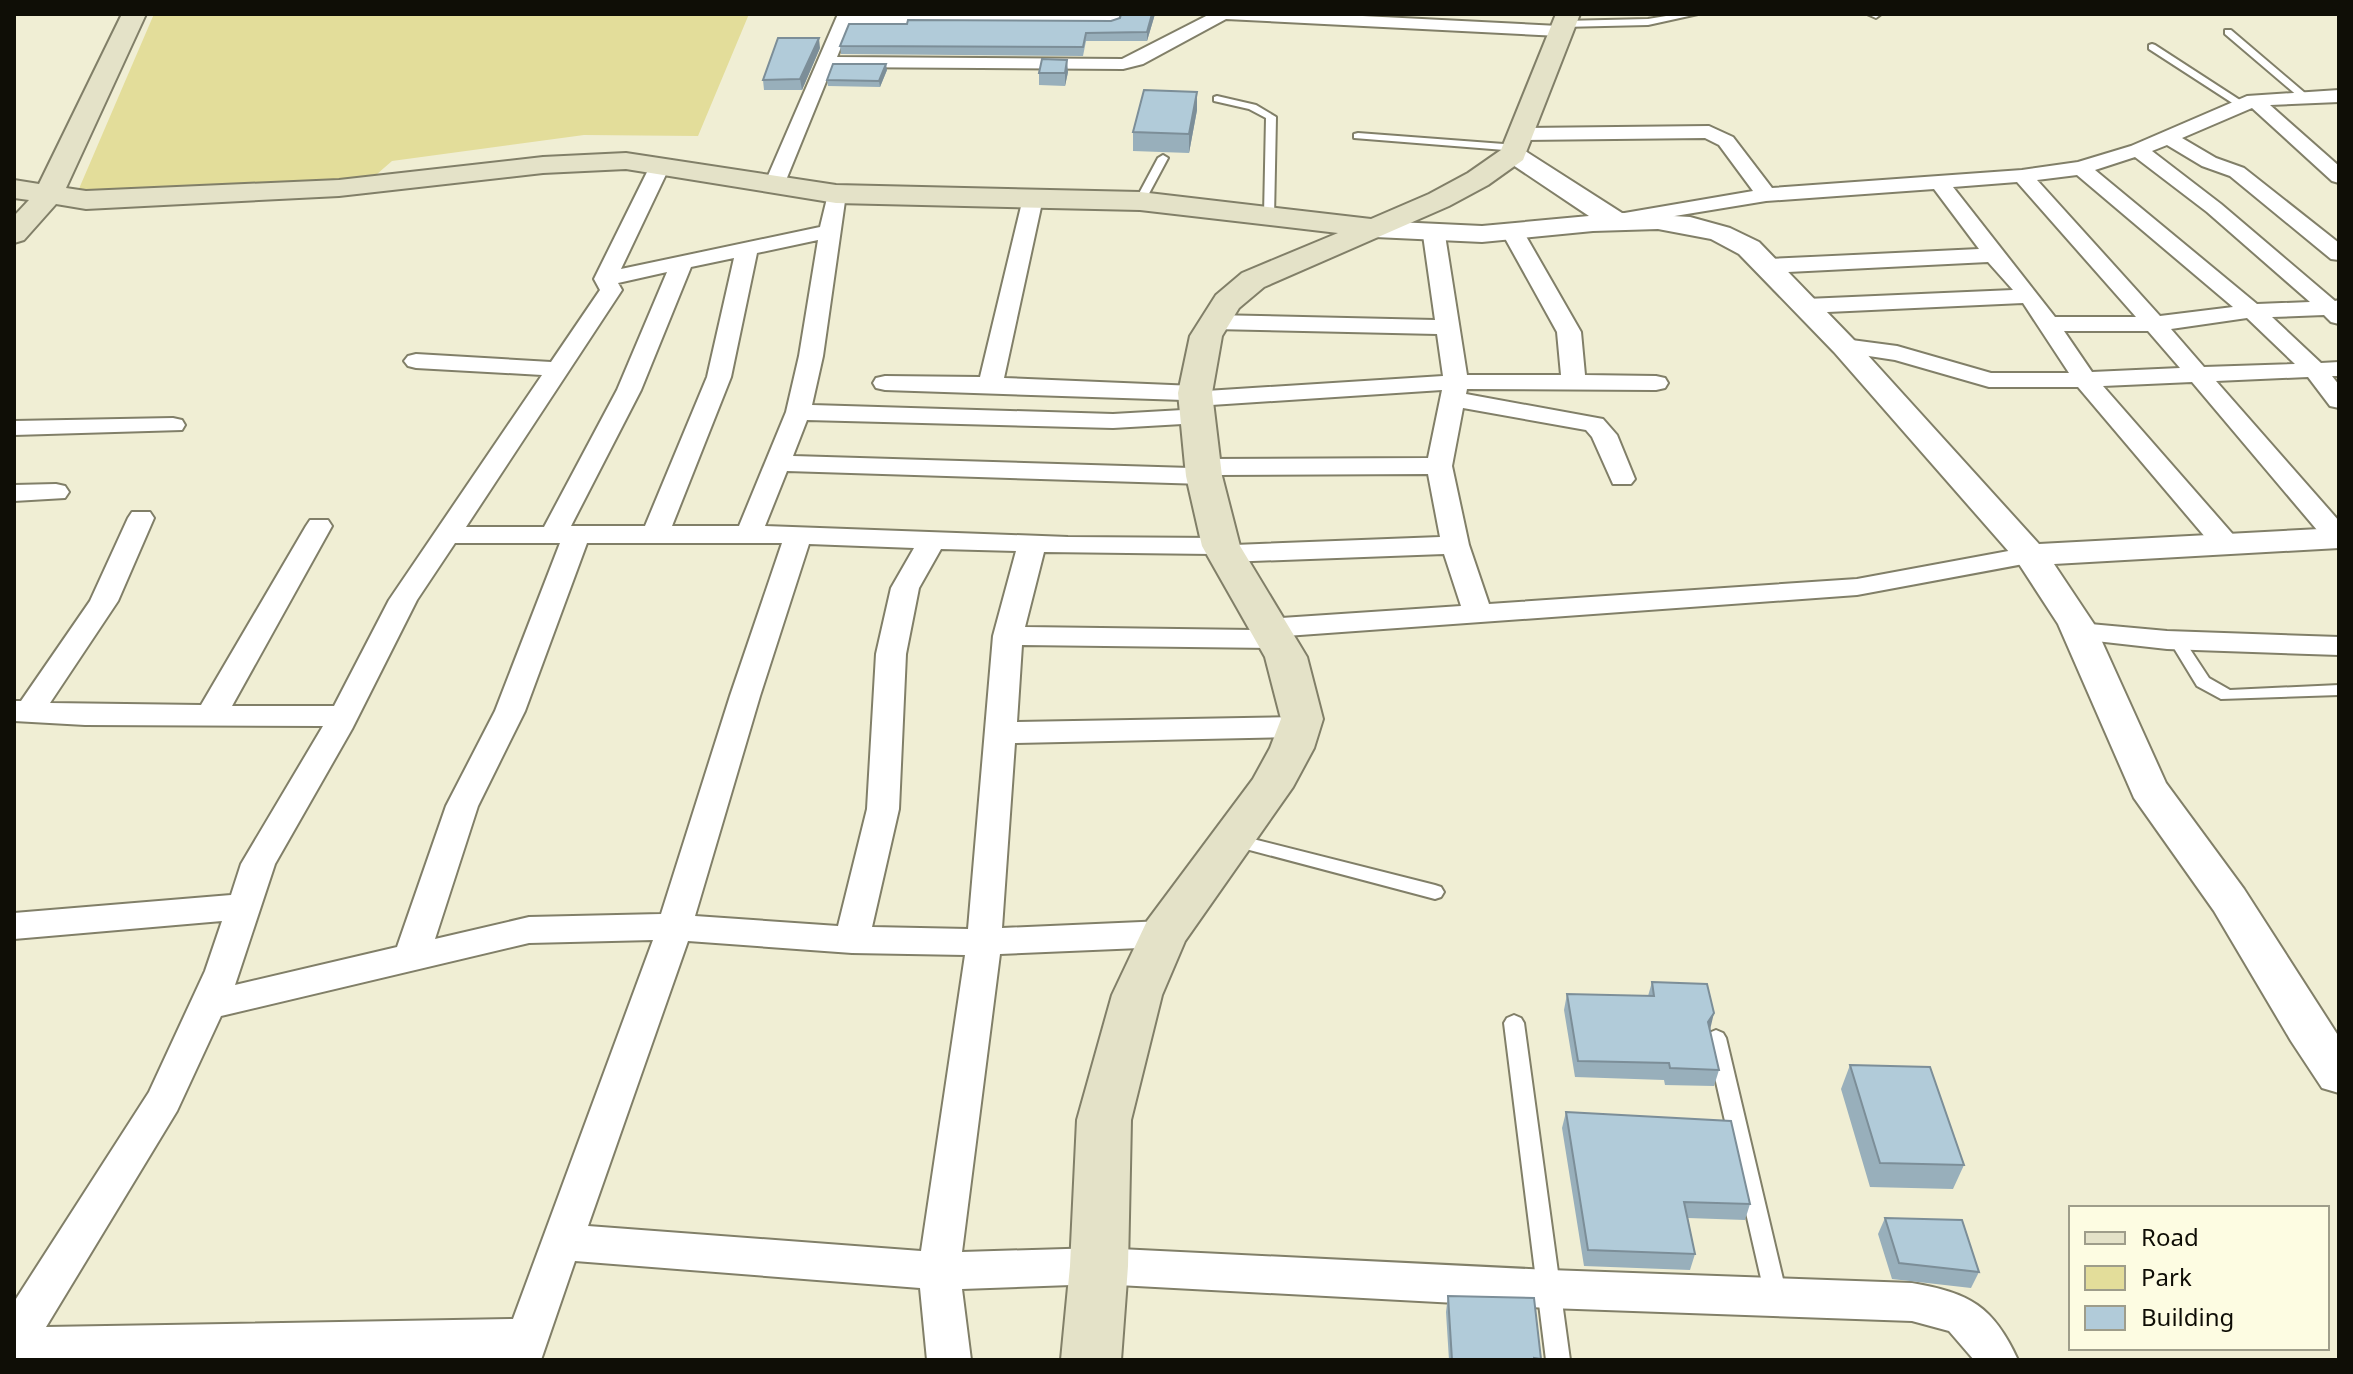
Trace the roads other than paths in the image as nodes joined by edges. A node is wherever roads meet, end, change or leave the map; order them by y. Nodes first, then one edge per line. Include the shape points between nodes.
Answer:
1 (134, 14) edge
2 (1112, 14) edge
3 (1221, 14) edge
4 (1694, 14) edge
5 (845, 17) edge
6 (892, 17) edge
7 (1563, 23) edge
8 (2228, 32) dead end
9 (2152, 47) dead end
10 (827, 62) junction
11 (2321, 96) edge
12 (1217, 99) dead end
13 (2248, 102) junction
14 (2339, 109) edge
15 (1358, 136) dead end
16 (2169, 138) junction
17 (1516, 145) junction
18 (2138, 150) junction
19 (1163, 158) edge
20 (660, 166) junction
21 (2081, 168) junction
22 (2022, 176) junction
23 (2339, 177) edge
24 (1939, 182) junction
25 (774, 185) junction
26 (14, 189) edge
27 (836, 194) junction
28 (1766, 195) junction
29 (48, 196) junction
30 (1033, 198) junction
31 (1140, 201) junction
32 (1270, 215) junction
33 (1614, 220) junction
34 (1375, 229) junction
35 (830, 231) junction
36 (1512, 231) junction
37 (14, 234) edge
38 (1434, 235) junction
39 (747, 250) junction
40 (2339, 254) edge
41 (1994, 255) junction
42 (681, 265) junction
43 (1770, 266) junction
44 (605, 279) junction
45 (2030, 296) junction
46 (1806, 306) junction
47 (2252, 311) junction
48 (2336, 311) edge
49 (1213, 322) junction
50 (2050, 324) junction
51 (2155, 324) junction
52 (1448, 327) junction
53 (1844, 346) junction
54 (416, 361) dead end
55 (557, 369) junction
56 (2327, 369) edge
57 (2196, 375) junction
58 (2084, 378) junction
59 (1574, 382) junction
60 (885, 383) dead end
61 (1656, 383) dead end
62 (991, 384) junction
63 (1455, 390) junction
64 (2339, 401) edge
65 (1197, 403) junction
66 (798, 412) junction
67 (173, 425) dead end
68 (14, 428) edge
69 (779, 463) junction
70 (1439, 466) junction
71 (1204, 471) junction
72 (1622, 479) dead end
73 (56, 492) dead end
74 (14, 493) edge
75 (141, 518) dead end
76 (319, 526) dead end
77 (749, 534) junction
78 (446, 535) junction
79 (565, 535) junction
80 (655, 535) junction
81 (798, 537) junction
82 (2338, 538) edge
83 (932, 541) junction
84 (1032, 544) junction
85 (1455, 545) junction
86 (2227, 545) junction
87 (1223, 550) junction
88 (2030, 555) junction
89 (1478, 613) junction
90 (2079, 632) junction
91 (1271, 634) junction
92 (1008, 636) junction
93 (2177, 640) junction
94 (2339, 646) edge
95 (2339, 690) edge
96 (22, 711) edge
97 (211, 715) junction
98 (344, 716) junction
99 (1299, 727) junction
100 (1001, 733) junction
101 (1233, 840) junction
102 (1435, 892) dead end
103 (244, 907) junction
104 (14, 926) edge
105 (674, 927) junction
106 (1164, 934) junction
107 (852, 940) junction
108 (984, 942) junction
109 (412, 955) junction
110 (207, 1005) junction
111 (1514, 1023) dead end
112 (1716, 1038) dead end
113 (2339, 1074) edge
114 (563, 1242) junction
115 (1099, 1266) junction
116 (939, 1271) junction
117 (1549, 1289) junction
118 (1776, 1296) junction
119 (14, 1340) edge
120 (14, 1347) edge
121 (523, 1349) edge
122 (949, 1360) edge
123 (1091, 1360) edge
124 (1558, 1360) edge
125 (1996, 1360) edge

1 - 29 main road
2 - 6 street via 1111,21
3 - 7 street
3 - 10 street via 1123,64
4 - 7 lane via 1648,22
5 - 6 street
5 - 10 street
7 - 17 main road
8 - 11 lane
9 - 13 lane
10 - 25 street
11 - 13 street
11 - 14 street
12 - 32 lane via 1271,117
13 - 16 street
13 - 23 street
15 - 17 lane
16 - 18 street
16 - 40 street via 2237,172
17 - 28 street via 1709,132 1726,141
17 - 33 street
17 - 34 main road via 1478,179
18 - 21 street
18 - 48 street
19 - 31 lane
20 - 25 main road
20 - 29 main road via 590,162 223,195 86,200
20 - 44 street
21 - 22 street
21 - 47 street
22 - 24 street
22 - 51 street
24 - 28 street
24 - 41 street
25 - 27 main road
26 - 29 main road
27 - 30 main road
27 - 35 street
28 - 33 street
29 - 37 main road
30 - 31 main road
30 - 62 street
31 - 32 main road
32 - 34 main road
33 - 36 street
33 - 43 street via 1709,230 1732,237
34 - 38 street
34 - 49 main road via 1253,280
35 - 39 street
35 - 66 street
36 - 38 street
36 - 59 street via 1569,332
38 - 52 street
39 - 42 street
39 - 80 street via 719,377
41 - 43 street
41 - 45 street
42 - 44 street
42 - 79 street
43 - 46 street
44 - 55 street via 611,290
45 - 46 street
45 - 50 street
46 - 53 street
47 - 48 street
47 - 51 street
47 - 56 street
49 - 52 street
49 - 65 main road via 1206,336
50 - 51 street
50 - 58 street
51 - 57 street
52 - 63 street
53 - 58 street via 1897,353 1989,380
53 - 88 street
54 - 55 street
55 - 78 street
56 - 57 street
56 - 64 street
57 - 58 street
57 - 82 street
58 - 86 street
59 - 61 street
59 - 63 street
60 - 62 street
62 - 65 street
63 - 65 street
63 - 70 street
63 - 72 street via 1594,424
65 - 66 street via 1090,421
65 - 71 main road
66 - 69 street
67 - 68 street
69 - 71 street via 1101,475
69 - 77 street
70 - 71 street
70 - 85 street
71 - 87 main road
73 - 74 street
75 - 96 street via 104,601
76 - 97 street
77 - 80 street
77 - 81 street
78 - 79 street
78 - 98 street via 403,600
79 - 80 street
79 - 109 street via 510,711 462,806
81 - 83 street
81 - 105 street
82 - 86 street
83 - 84 street
83 - 107 street via 905,588 891,654 883,809
84 - 87 street
84 - 92 street
85 - 87 street
85 - 89 street
86 - 88 street
87 - 91 main road
88 - 89 street via 1857,587
88 - 90 street
89 - 91 street
90 - 93 street
90 - 113 street via 2148,788 2229,900
91 - 92 street
91 - 99 main road via 1296,688
92 - 100 street
93 - 94 street
93 - 95 lane via 2203,682 2227,695
96 - 97 street
97 - 98 street
98 - 103 street via 258,864
99 - 100 street
99 - 101 main road via 1271,787
100 - 108 street
101 - 102 lane
101 - 106 main road
103 - 104 street
103 - 110 street
105 - 107 street
105 - 109 street via 529,930
105 - 114 street
106 - 108 street
106 - 115 main road via 1137,995 1104,1120
107 - 108 street
108 - 116 street
109 - 110 street
110 - 119 street via 164,1100
111 - 117 lane
112 - 118 lane
114 - 116 street
114 - 121 street
115 - 116 street
115 - 117 street
115 - 123 main road
116 - 122 street
117 - 118 street
117 - 124 lane
118 - 125 street via 1946,1307 1972,1321
120 - 121 street

